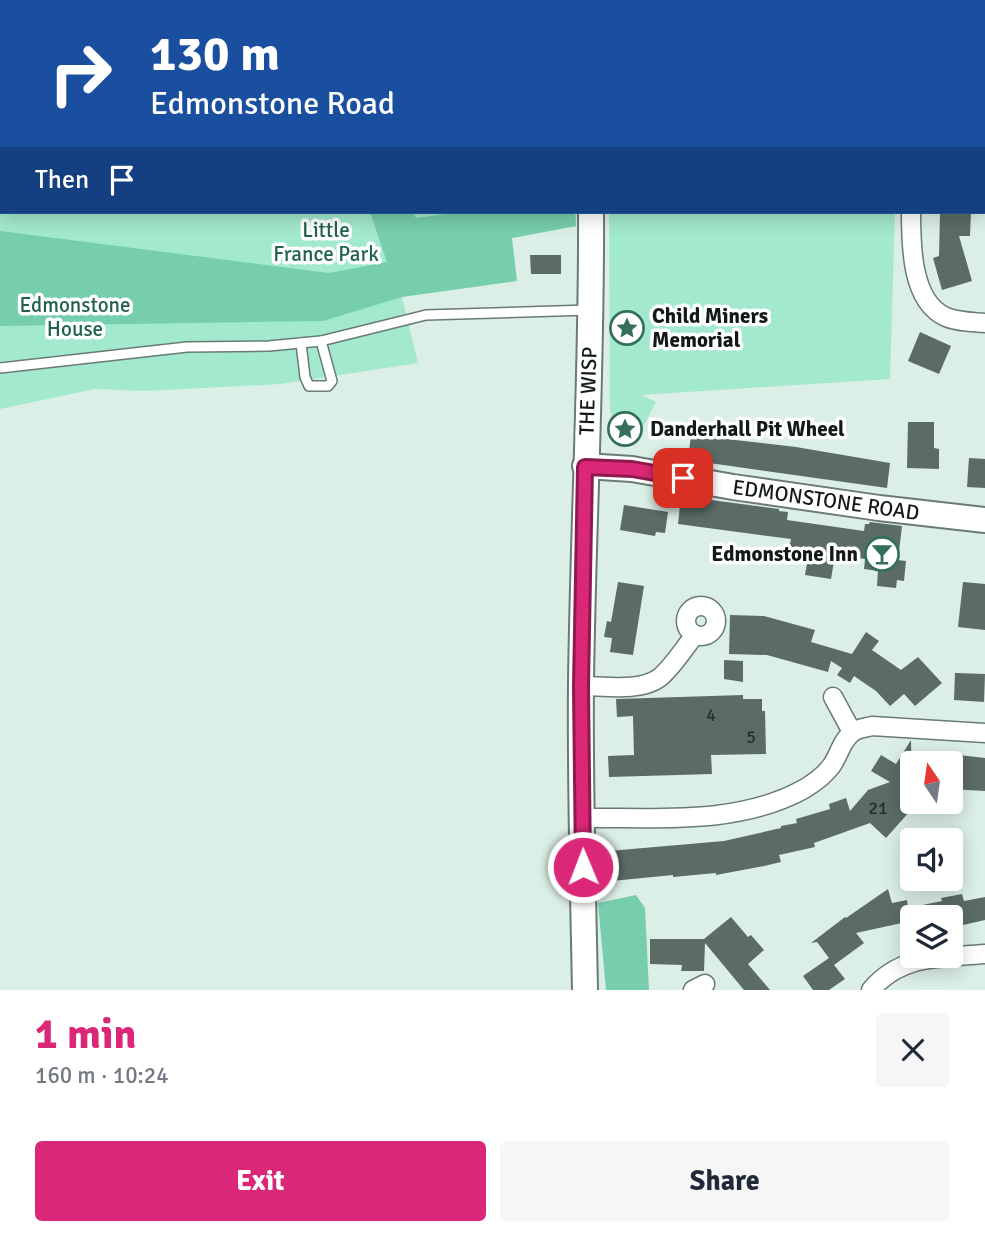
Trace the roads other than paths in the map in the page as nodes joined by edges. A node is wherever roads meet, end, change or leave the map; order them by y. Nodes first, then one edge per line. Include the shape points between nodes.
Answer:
1 (591, 214) edge
2 (911, 214) edge
3 (591, 309) junction
4 (985, 323) edge
5 (321, 341) junction
6 (301, 343) junction
7 (0, 368) edge
8 (585, 467) junction
9 (985, 520) edge
10 (695, 635) dead end
11 (581, 686) junction
12 (833, 697) dead end
13 (852, 732) junction
14 (985, 733) edge
15 (582, 818) junction
16 (985, 954) edge
17 (584, 990) edge
18 (870, 990) edge

1 - 3 street, THE WISP
2 - 4 street via 916,276 925,299 946,317
3 - 5 lane via 426,316
3 - 8 street, THE WISP
5 - 6 lane
5 - 6 lane via 332,381 317,388 309,386 305,377
6 - 7 lane via 187,347
8 - 9 street, EDMONSTONE ROAD via 632,469
8 - 11 street, THE WISP
10 - 11 street via 651,682
11 - 15 street, THE WISP
12 - 13 street
13 - 14 street via 872,726
13 - 15 street via 823,775 790,796 692,818
15 - 17 street, THE WISP
16 - 18 street via 916,959 883,975

